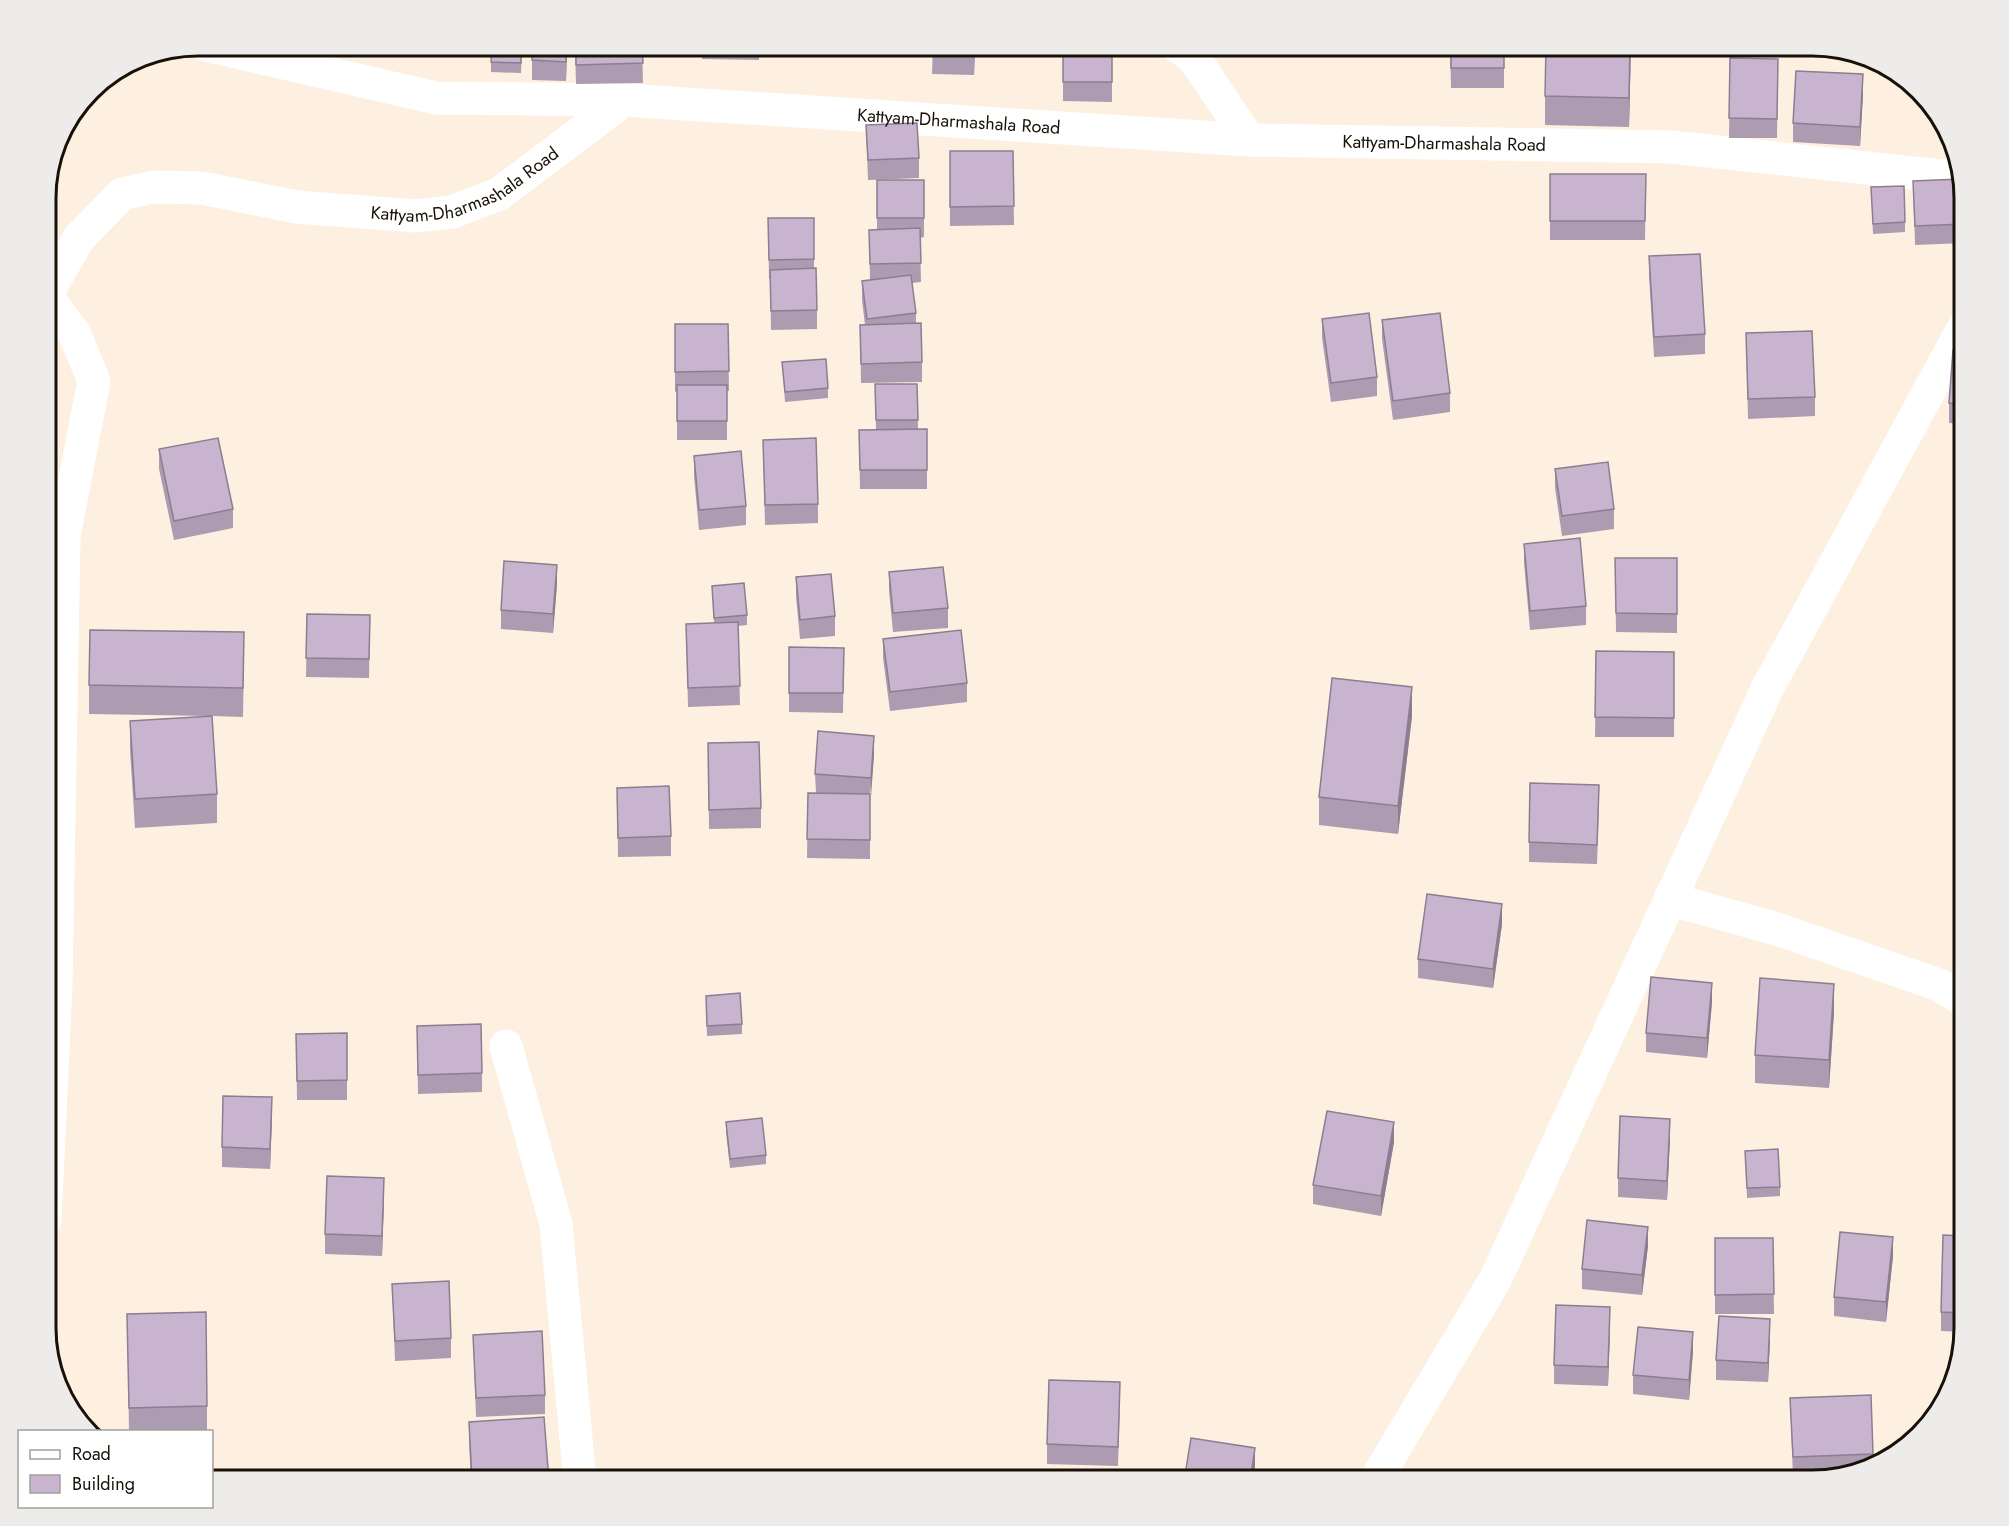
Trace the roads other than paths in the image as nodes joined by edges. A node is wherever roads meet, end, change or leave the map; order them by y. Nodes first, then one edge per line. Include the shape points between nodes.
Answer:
1 (254, 56) edge
2 (1191, 56) edge
3 (624, 100) junction
4 (1249, 140) junction
5 (1952, 177) edge
6 (56, 278) edge
7 (56, 309) edge
8 (1954, 345) edge
9 (1670, 899) junction
10 (56, 984) edge
11 (1954, 994) edge
12 (506, 1046) dead end
13 (579, 1470) edge
14 (1382, 1470) edge

1 - 3 street via 436,98
2 - 4 street
3 - 4 street, Kattyam-Dharmashala Road
3 - 6 street, Kattyam-Dharmashala Road via 499,194 452,212 415,216 297,207 202,188 154,187 122,194 79,238
4 - 5 street, Kattyam-Dharmashala Road via 1671,147
7 - 10 street via 74,333 94,381 64,536
8 - 9 street via 1768,687
9 - 11 street via 1780,930 1939,985
9 - 14 street via 1495,1280
12 - 13 street via 556,1224

